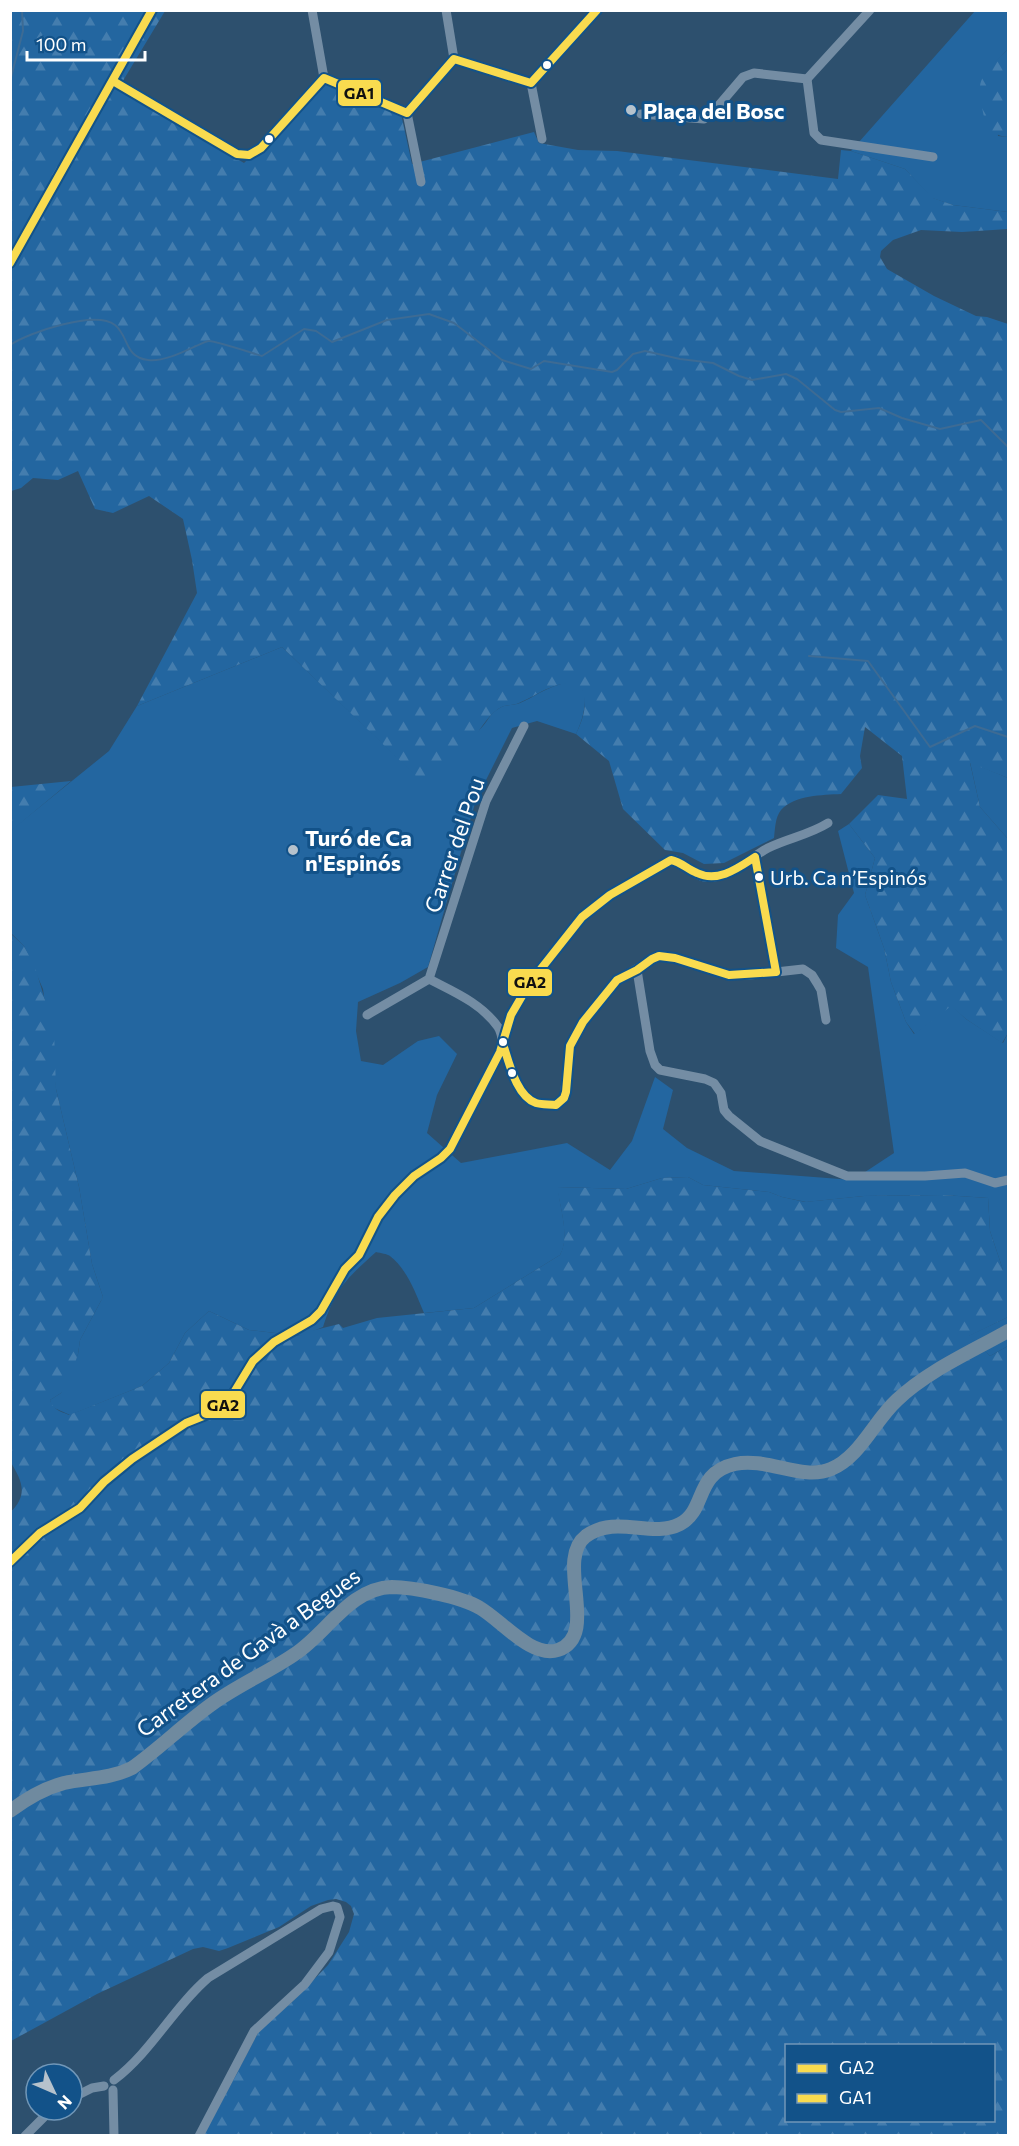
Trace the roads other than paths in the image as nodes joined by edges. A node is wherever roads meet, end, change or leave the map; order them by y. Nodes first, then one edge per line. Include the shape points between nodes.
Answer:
1 (152, 10) edge
2 (312, 10) edge
3 (446, 10) edge
4 (597, 10) edge
5 (870, 10) edge
6 (454, 59) junction
7 (324, 78) junction
8 (807, 79) junction
9 (113, 81) junction
10 (531, 83) junction
11 (407, 113) junction
12 (641, 114) dead end
13 (542, 138) dead end
14 (933, 157) dead end
15 (421, 182) dead end
16 (10, 264) edge
17 (524, 726) dead end
18 (828, 823) dead end
19 (755, 856) junction
20 (637, 970) junction
21 (776, 972) junction
22 (429, 979) junction
23 (367, 1015) dead end
24 (826, 1020) dead end
25 (503, 1044) junction
26 (1008, 1180) edge
27 (1008, 1325) edge
28 (1008, 1331) edge
29 (10, 1563) edge
30 (10, 1804) edge
31 (10, 1811) edge
32 (109, 2088) junction
33 (84, 2092) edge
34 (37, 2122) edge
35 (26, 2136) edge
36 (114, 2136) edge
37 (199, 2136) edge

1 - 9 street
2 - 7 street
3 - 6 street
4 - 10 street
5 - 8 street
6 - 10 street
6 - 11 street
7 - 9 street via 261,148 249,155 237,154
7 - 11 street
8 - 12 street via 754,73 743,77 704,118
8 - 14 street via 814,133 821,140
9 - 16 street
10 - 13 street
11 - 15 street
17 - 22 street, Carrer del Pou via 486,801
18 - 19 street
19 - 21 street
19 - 25 street via 712,877 671,860 610,895 570,930 529,984 507,1024
20 - 21 street via 652,959 666,956 729,975
20 - 25 street via 610,987 575,1034 570,1046 566,1092 560,1103 537,1103 527,1097
20 - 26 street via 655,1065 660,1070 714,1083 729,1116 760,1141 847,1176 965,1173 995,1184
21 - 24 street via 799,968 812,975 821,990
22 - 23 street
22 - 25 street via 485,1013 500,1028
25 - 29 street via 450,1149 394,1195 321,1311 252,1361 223,1405 186,1423 132,1459 80,1508 40,1533
27 - 30 main road, Carretera de Gavà a Begues via 910,1384 885,1405 838,1461 821,1467 748,1457 730,1461 707,1474 688,1511 674,1522 615,1521 587,1529 569,1552 572,1620 561,1641 548,1646 536,1643 489,1609 459,1596 408,1583 378,1584 345,1604 291,1652 211,1700 126,1767 56,1781
28 - 31 main road, Carretera de Gavà a Begues via 914,1386 884,1413 850,1458 829,1470 814,1473 749,1462 732,1465 710,1478 692,1514 682,1523 658,1528 609,1526 588,1534 579,1542 574,1556 574,1637 558,1650 536,1648 470,1604 409,1588 380,1588 355,1600 296,1654 214,1703 132,1768 111,1776 56,1785
32 - 33 street
32 - 36 street
32 - 37 street via 117,2086 114,2080 143,2053 208,1978 309,1915 337,1907 340,1917 329,1952 304,1984 254,2031
34 - 35 street

